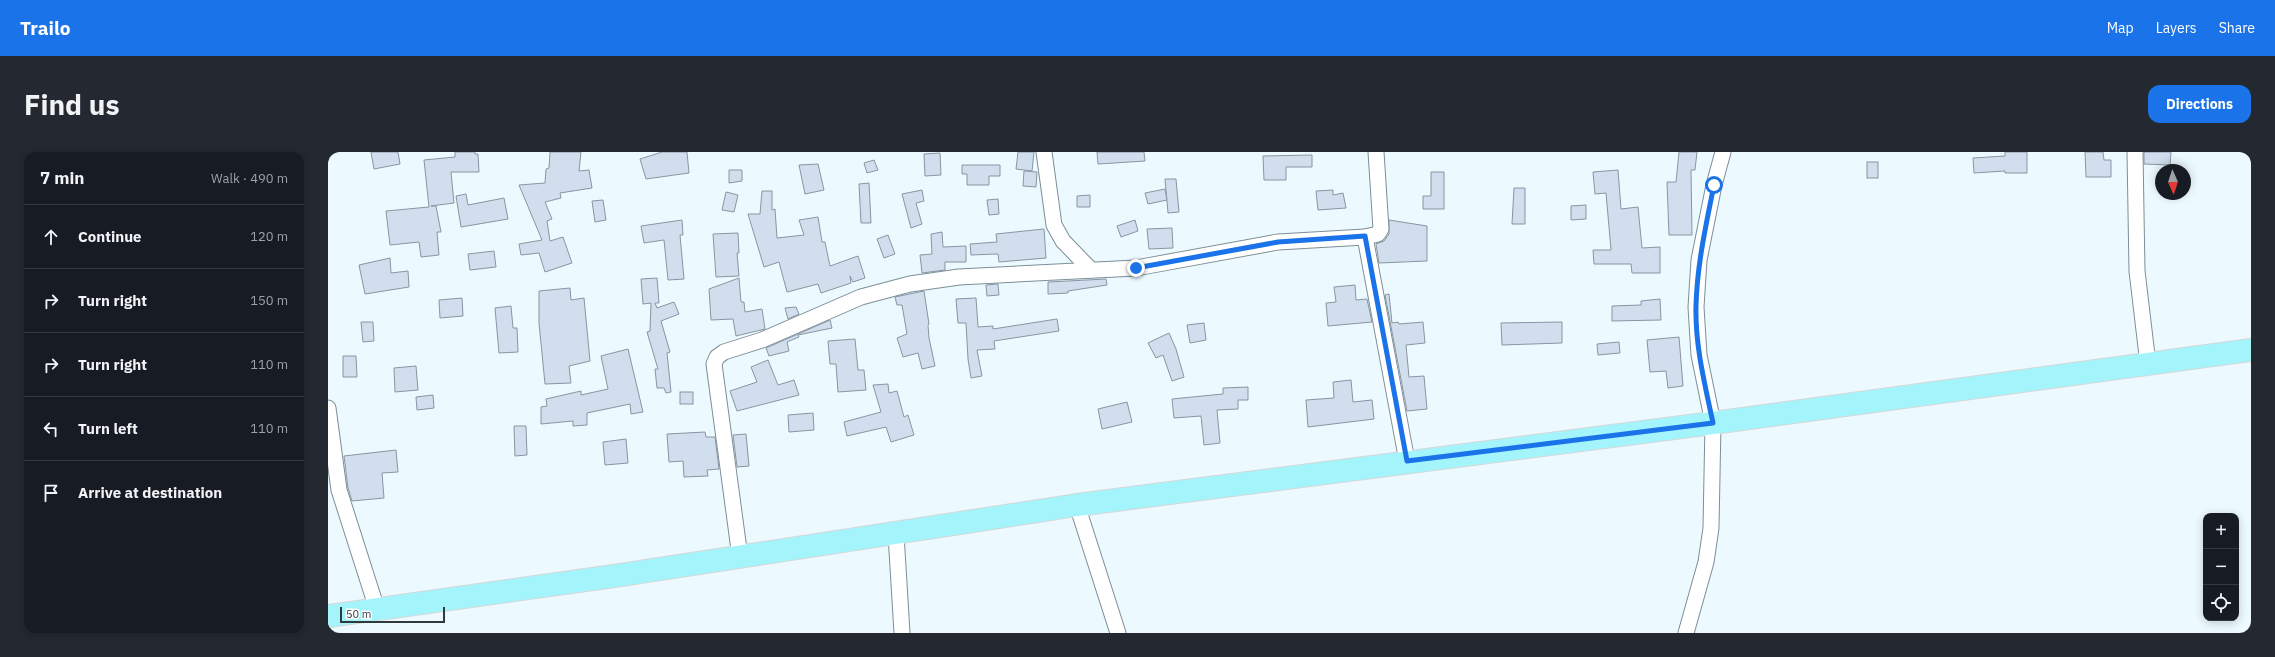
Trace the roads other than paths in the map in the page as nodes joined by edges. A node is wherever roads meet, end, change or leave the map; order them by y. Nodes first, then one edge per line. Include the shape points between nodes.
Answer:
1 (1044, 152) edge
2 (1376, 152) edge
3 (1723, 152) edge
4 (2135, 152) edge
5 (1365, 236) junction
6 (1091, 270) junction
7 (2251, 350) edge
8 (2148, 364) junction
9 (328, 408) edge
10 (1713, 423) junction
11 (1407, 461) junction
12 (1077, 505) junction
13 (896, 534) junction
14 (740, 556) junction
15 (377, 609) junction
16 (328, 616) edge
17 (902, 633) edge
18 (1118, 633) edge
19 (1686, 633) edge

1 - 6 street via 1054,225 1063,240
2 - 5 street via 1381,230 1378,234
3 - 10 street via 1699,260 1696,307 1699,355
4 - 8 street via 2137,271
5 - 6 street via 1278,242 1136,268
5 - 11 street
6 - 14 street via 958,277 910,284 861,297 717,357 714,364
7 - 8 main road
8 - 10 main road
9 - 15 street via 339,490
10 - 11 main road
10 - 19 street via 1711,528 1706,562
11 - 12 main road
12 - 13 main road
12 - 18 street
13 - 14 main road
13 - 17 street
14 - 15 main road
15 - 16 main road

